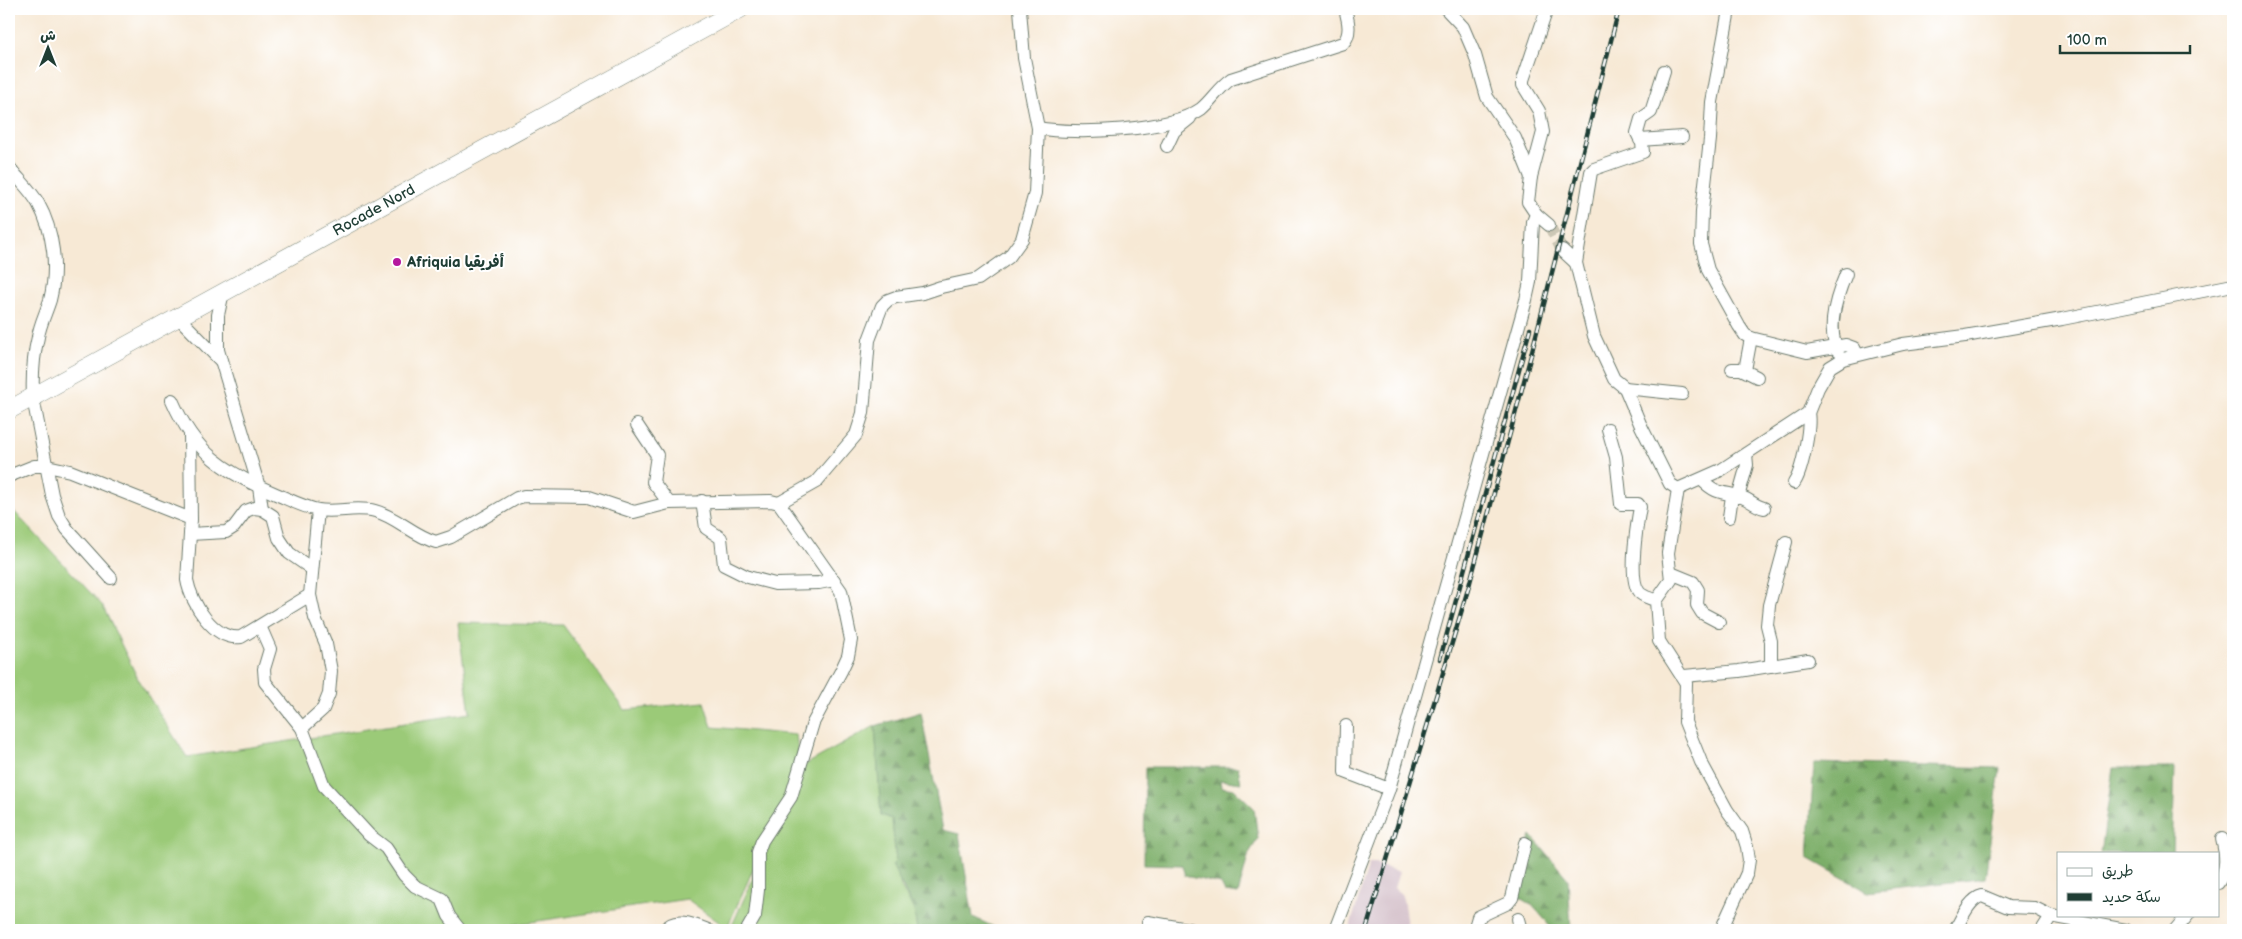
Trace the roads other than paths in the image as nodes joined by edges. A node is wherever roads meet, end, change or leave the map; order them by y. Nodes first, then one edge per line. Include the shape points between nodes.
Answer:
1 (740, 9) edge
2 (1020, 9) edge
3 (1345, 9) edge
4 (1446, 9) edge
5 (1547, 9) edge
6 (1728, 10) dead end
7 (1664, 71) dead end
8 (1194, 112) junction
9 (1038, 128) junction
10 (1682, 137) dead end
11 (1640, 140) junction
12 (1167, 146) dead end
13 (9, 167) edge
14 (1531, 178) junction
15 (1536, 214) junction
16 (1549, 225) tunnel mouth
17 (1562, 250) tunnel mouth
18 (1576, 263) junction
19 (1846, 274) dead end
20 (2233, 285) edge
21 (223, 292) junction
22 (178, 317) junction
23 (1751, 338) junction
24 (1835, 346) junction
25 (1857, 354) junction
26 (1843, 359) junction
27 (220, 361) junction
28 (1732, 369) dead end
29 (1625, 388) junction
30 (1682, 394) dead end
31 (33, 398) junction
32 (172, 400) dead end
33 (9, 410) edge
34 (1808, 413) junction
35 (637, 425) dead end
36 (1608, 428) dead end
37 (190, 434) junction
38 (1746, 454) junction
39 (47, 466) junction
40 (9, 476) edge
41 (1702, 480) junction
42 (1794, 483) dead end
43 (259, 487) junction
44 (1678, 490) junction
45 (1735, 497) junction
46 (702, 501) junction
47 (668, 503) junction
48 (779, 503) junction
49 (1764, 508) dead end
50 (262, 509) junction
51 (318, 510) junction
52 (1728, 517) dead end
53 (191, 519) junction
54 (190, 534) junction
55 (1786, 542) dead end
56 (312, 569) junction
57 (1671, 573) junction
58 (111, 578) dead end
59 (834, 580) junction
60 (310, 595) junction
61 (1656, 601) junction
62 (1719, 622) dead end
63 (260, 626) junction
64 (1808, 660) dead end
65 (1771, 666) junction
66 (1684, 676) junction
67 (1346, 726) dead end
68 (302, 728) junction
69 (1389, 789) junction
70 (2222, 839) dead end
71 (1525, 843) dead end
72 (2225, 879) edge
73 (2051, 916) junction
74 (2187, 916) edge
75 (1148, 922) dead end
76 (664, 929) edge
77 (2111, 929) edge
78 (460, 930) edge
79 (708, 930) edge
80 (747, 930) edge
81 (1193, 930) edge
82 (1335, 930) edge
83 (1474, 930) edge
84 (1722, 930) edge
85 (1955, 930) edge
86 (2042, 930) edge
87 (2126, 930) edge
88 (2176, 930) edge

1 - 21 highway, Rocade Nord
2 - 9 street via 1024,58
3 - 8 street via 1349,24 1343,43 1231,80
4 - 14 street via 1463,27 1487,97 1515,138
5 - 14 street via 1523,80 1543,120 1544,132
6 - 23 street via 1712,102 1702,244 1708,270 1745,335
7 - 11 street via 1651,112 1641,119 1637,133
8 - 9 street via 1183,118 1148,125 1089,132
8 - 12 street via 1174,131
9 - 48 street via 1035,193 1022,239 1009,257 978,279 896,297 882,306 869,340 863,413 856,435 816,482
10 - 11 street
11 - 18 street via 1643,152 1638,156 1591,172
13 - 31 street via 42,212 54,258 52,291 34,353
14 - 15 street via 1528,202
15 - 16 street
15 - 69 street via 1526,300
17 - 18 street
18 - 29 street via 1594,336 1614,379
19 - 24 street via 1836,307
20 - 25 street via 2062,319
21 - 22 highway, Rocade Nord
21 - 27 street via 217,327
22 - 27 street
22 - 31 highway, Rocade Nord
23 - 24 street via 1807,352
23 - 28 street via 1751,374
24 - 25 street via 1850,346
24 - 26 street
25 - 26 street
26 - 34 street via 1830,367
27 - 43 street
29 - 30 street
29 - 44 street via 1670,484
31 - 33 highway, Rocade Nord
31 - 39 street
32 - 37 street
34 - 38 street
34 - 42 street via 1810,428 1799,476
35 - 47 street via 658,454 653,482
36 - 61 street via 1616,457 1621,504 1640,505 1634,578 1637,589 1640,594
37 - 43 street via 219,465
37 - 53 street
38 - 41 street
38 - 45 street via 1747,465
39 - 40 street via 34,466
39 - 53 street via 70,471
39 - 58 street via 62,524
41 - 44 street
41 - 45 street via 1711,489
43 - 50 street
43 - 51 street
44 - 57 street via 1668,553
45 - 49 street
45 - 52 street
46 - 47 street
46 - 48 street via 771,500
46 - 59 street via 706,528 722,542 723,562 728,569 770,583
47 - 51 street via 634,512 589,497 524,496 451,537 436,542 372,511
48 - 59 street
50 - 54 street via 246,511 226,532
50 - 56 street via 273,516 285,548
51 - 56 street
53 - 54 street
54 - 63 street via 187,580 204,619 234,638
55 - 65 street via 1769,605 1767,624
56 - 60 street
57 - 61 street via 1668,586
57 - 62 street via 1693,582 1698,590 1698,605 1702,613
59 - 80 street via 845,606 850,648 813,723 791,797 762,841 758,852 755,916
60 - 63 street
60 - 68 street via 331,671 329,694 323,709
61 - 66 street via 1659,642
63 - 68 street via 270,649 264,669 265,682
64 - 65 street
65 - 66 street
66 - 84 street via 1685,722 1701,762 1748,847 1747,872
67 - 69 street via 1345,772
68 - 78 street via 328,791 386,848 415,886 442,899
69 - 82 street
70 - 72 street
71 - 83 street via 1512,898 1478,917
73 - 77 street
73 - 85 street via 2035,908 2008,907 1982,896 1971,904
73 - 86 street
74 - 88 street
75 - 81 street
76 - 79 street via 681,922
77 - 87 street

